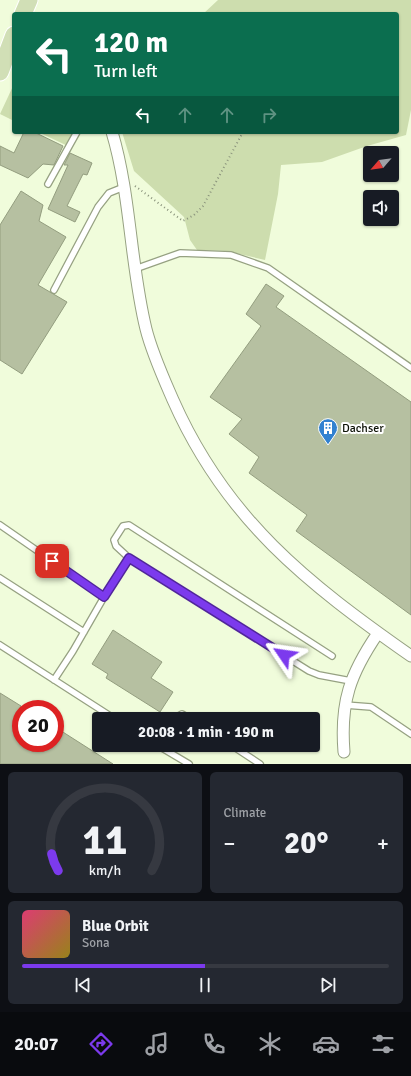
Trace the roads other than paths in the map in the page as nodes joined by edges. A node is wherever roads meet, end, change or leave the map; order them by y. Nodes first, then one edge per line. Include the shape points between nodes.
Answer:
1 (29, 0) edge
2 (24, 12) edge
3 (12, 40) edge
4 (12, 62) edge
5 (0, 72) edge
6 (77, 134) edge
7 (112, 134) edge
8 (123, 182) junction
9 (48, 184) dead end
10 (135, 269) junction
11 (54, 290) dead end
12 (411, 368) edge
13 (0, 526) edge
14 (129, 558) junction
15 (0, 578) edge
16 (104, 597) junction
17 (84, 632) junction
18 (378, 633) junction
19 (0, 645) edge
20 (332, 656) dead end
21 (411, 656) edge
22 (54, 680) junction
23 (351, 681) junction
24 (345, 705) junction
25 (104, 712) edge
26 (411, 734) edge
27 (169, 752) edge
28 (242, 752) edge
29 (344, 752) dead end
30 (189, 764) edge
31 (260, 764) edge

1 - 2 main road
3 - 5 main road
4 - 5 street
6 - 9 lane
7 - 8 street
8 - 10 street
8 - 11 lane via 109,193 98,207
10 - 12 lane via 180,253 231,255 268,268
10 - 18 street via 146,330 156,359 184,424 211,471 246,518 277,551 323,592
13 - 16 lane
14 - 16 lane
14 - 20 lane via 116,546 114,540 123,526 129,525
14 - 23 lane via 309,671
15 - 17 lane
16 - 17 lane
17 - 22 lane
18 - 21 street
18 - 23 street via 365,652
19 - 22 lane
22 - 25 lane
23 - 24 street
24 - 26 lane via 371,707
24 - 29 street
27 - 30 lane
28 - 31 lane

